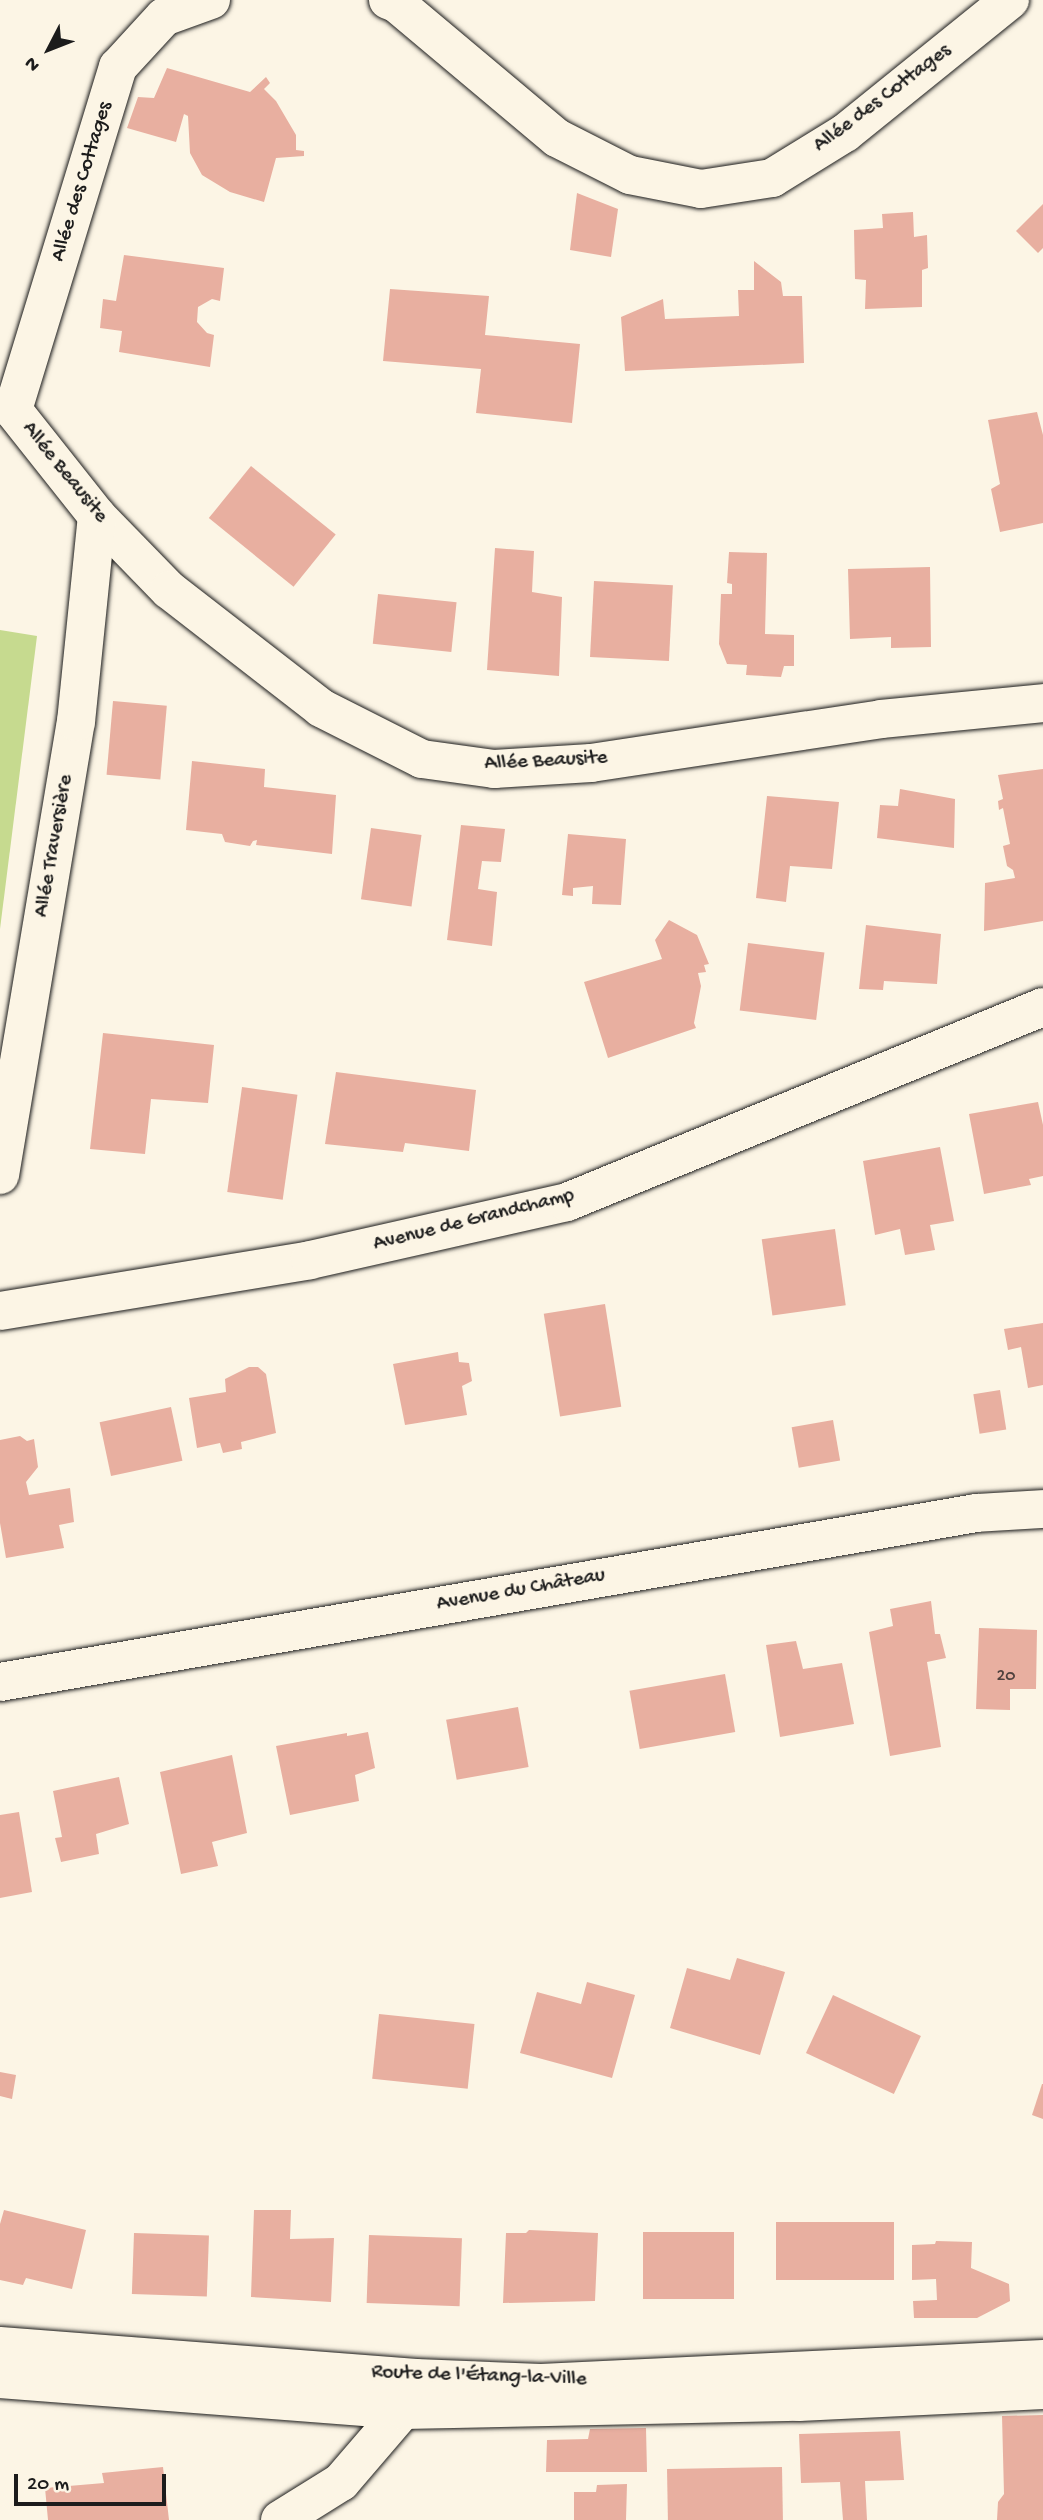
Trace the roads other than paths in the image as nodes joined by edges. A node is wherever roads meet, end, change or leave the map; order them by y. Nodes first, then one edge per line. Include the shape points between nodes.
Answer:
1 (211, 0) edge
2 (388, 0) edge
3 (1010, 0) edge
4 (6, 409) edge
5 (97, 516) junction
6 (1043, 703) edge
7 (1043, 1007) edge
8 (0, 1175) edge
9 (0, 1311) edge
10 (1043, 1510) edge
11 (0, 1682) edge
12 (0, 2346) edge
13 (1043, 2359) edge
14 (0, 2379) edge
15 (1043, 2390) edge
16 (409, 2394) junction
17 (280, 2520) edge

1 - 4 street, Allée des Cottages via 164,16 118,67
2 - 3 street, Allée des Cottages via 557,138 630,175 701,190 772,178 845,133
4 - 5 street, Allée Beausite
5 - 6 street, Allée Beausite via 169,590 321,708 422,759 494,769 591,763 881,719
5 - 8 street, Allée Traversière via 76,722
7 - 9 street, Avenue de Grandchamp via 567,1202 310,1260
10 - 11 street, Avenue du Château via 976,1513
12 - 16 street, Route de l'Étang-la-Ville
13 - 16 street, Route de l'Étang-la-Ville via 541,2383
14 - 16 street, Route de l'Étang-la-Ville
15 - 16 street, Route de l'Étang-la-Ville via 799,2403
16 - 17 street via 341,2482

